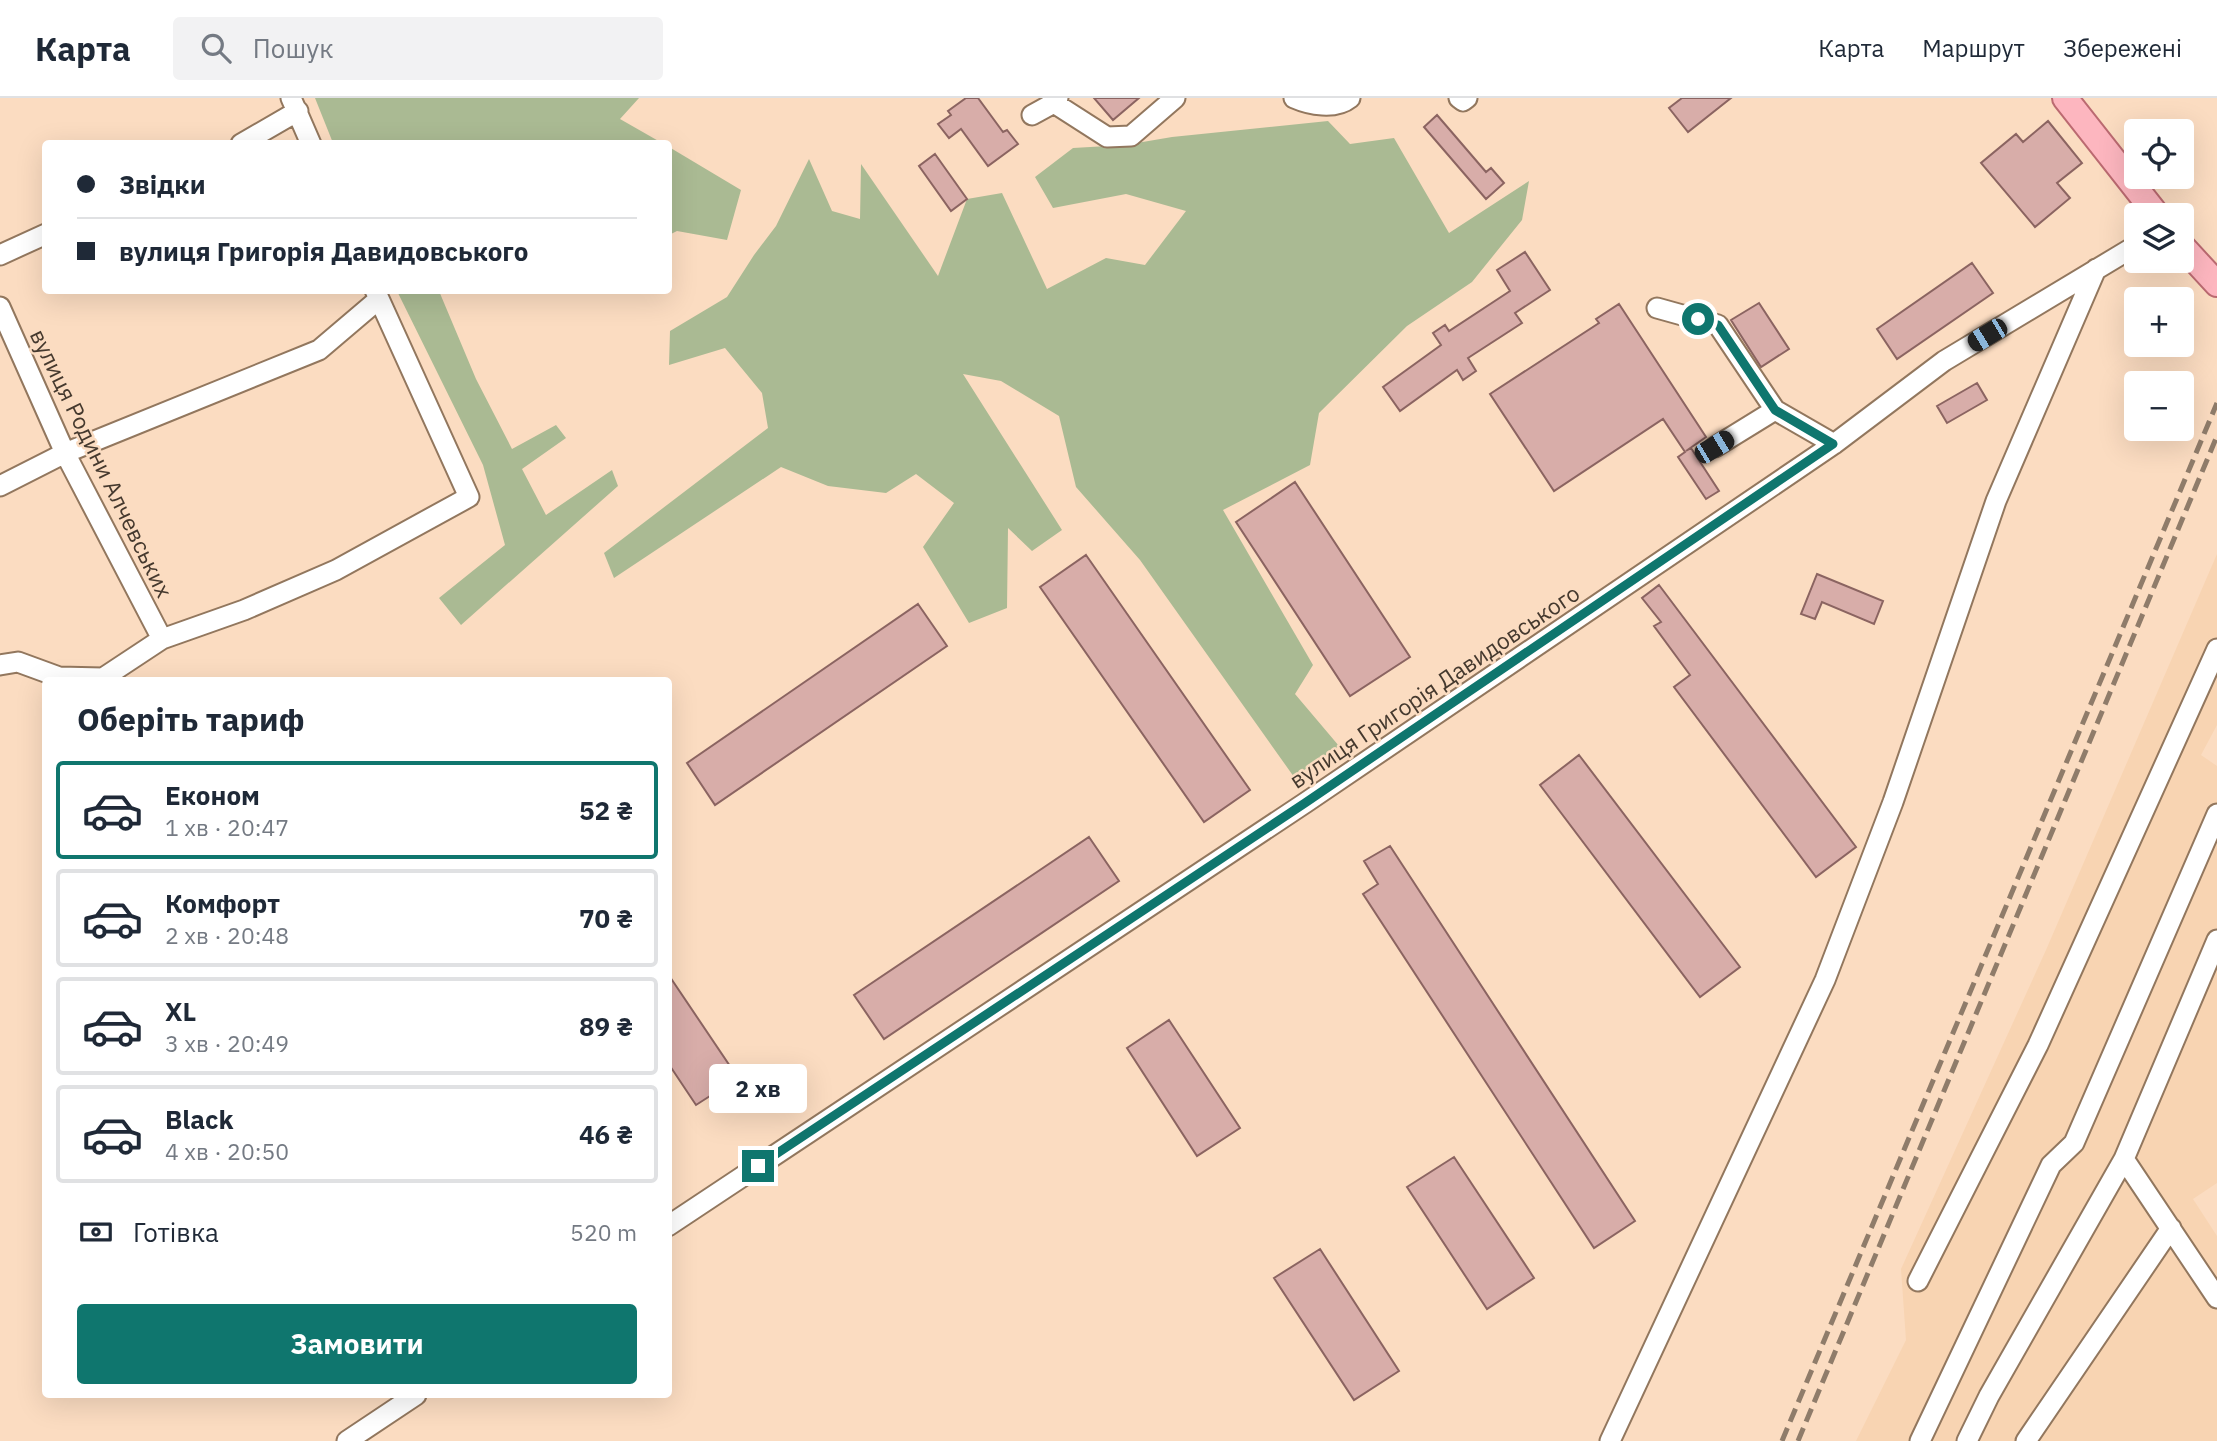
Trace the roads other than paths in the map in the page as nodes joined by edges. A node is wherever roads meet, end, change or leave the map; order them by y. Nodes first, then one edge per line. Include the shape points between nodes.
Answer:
1 (1175, 98) edge
2 (1294, 98) edge
3 (1350, 98) edge
4 (1458, 98) edge
5 (1467, 98) edge
6 (2065, 98) edge
7 (1056, 101) edge
8 (294, 105) edge
9 (1032, 116) dead end
10 (246, 140) edge
11 (310, 140) edge
12 (2148, 203) edge
13 (42, 236) edge
14 (2124, 253) edge
15 (0, 255) edge
16 (2194, 259) edge
17 (2096, 269) junction
18 (2217, 284) edge
19 (377, 295) edge
20 (0, 307) edge
21 (1657, 308) dead end
22 (1775, 410) junction
23 (1833, 444) junction
24 (1714, 447) dead end
25 (65, 453) junction
26 (0, 485) edge
27 (162, 639) junction
28 (2217, 649) edge
29 (0, 665) edge
30 (59, 677) edge
31 (105, 677) edge
32 (2217, 814) edge
33 (2217, 940) edge
34 (2124, 1159) junction
35 (672, 1223) edge
36 (2171, 1228) junction
37 (1918, 1281) dead end
38 (2217, 1298) edge
39 (412, 1398) edge
40 (347, 1441) edge
41 (1610, 1441) edge
42 (1920, 1441) edge
43 (1967, 1441) edge
44 (2026, 1441) edge

1 - 7 street via 1131,136 1107,136
2 - 3 street via 1313,106
4 - 5 street
6 - 12 main road
7 - 9 street
8 - 10 street
8 - 11 street
13 - 15 street
14 - 17 street, вулиця Григорія Давидовського
16 - 18 main road
17 - 23 street, вулиця Григорія Давидовського via 1944,361
17 - 41 street via 1996,501 1893,802 1825,980
19 - 25 street via 319,350
19 - 27 street via 469,497 336,570
20 - 25 street, вулиця Родини Алчевських
21 - 22 street via 1718,325
22 - 23 street
22 - 24 street
23 - 35 street, вулиця Григорія Давидовського via 1317,796
25 - 26 street
25 - 27 street, вулиця Родини Алчевських
27 - 31 street
28 - 37 street via 2038,1045
29 - 30 street via 18,662
32 - 42 street via 2074,1143 2051,1165
33 - 34 street
34 - 36 street
34 - 43 street
36 - 38 street
36 - 44 street
39 - 40 street

